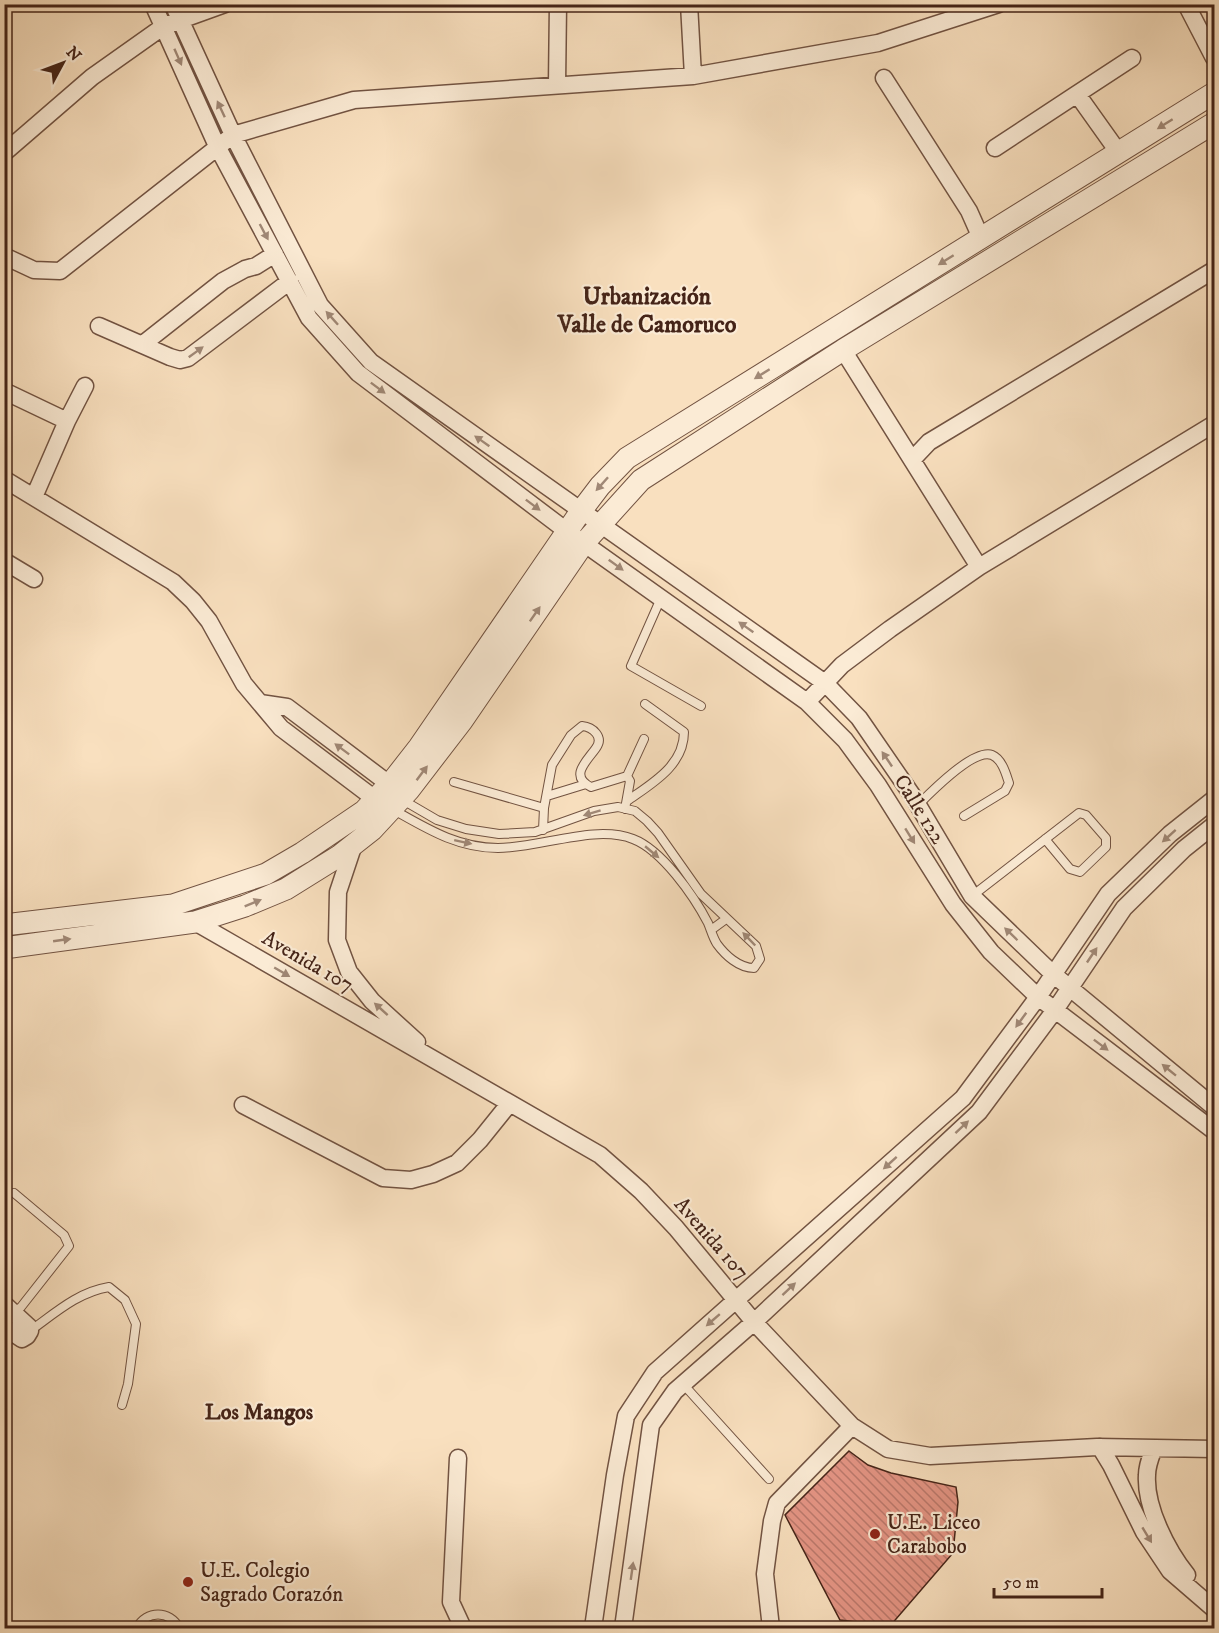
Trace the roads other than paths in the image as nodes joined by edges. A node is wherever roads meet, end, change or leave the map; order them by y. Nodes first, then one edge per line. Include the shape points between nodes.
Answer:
1 (153, 4) edge
2 (173, 4) edge
3 (225, 4) edge
4 (558, 4) edge
5 (689, 4) edge
6 (999, 4) edge
7 (1186, 4) edge
8 (181, 21) junction
9 (164, 26) junction
10 (1132, 58) dead end
11 (1215, 58) edge
12 (693, 76) junction
13 (884, 78) dead end
14 (557, 85) junction
15 (1215, 93) edge
16 (1077, 94) junction
17 (1215, 123) edge
18 (233, 135) junction
19 (217, 146) junction
20 (995, 148) dead end
21 (4, 153) edge
22 (1119, 153) junction
23 (981, 238) junction
24 (275, 254) junction
25 (4, 256) edge
26 (1215, 270) edge
27 (290, 281) junction
28 (99, 326) dead end
29 (143, 344) junction
30 (843, 350) junction
31 (797, 353) junction
32 (809, 372) junction
33 (85, 386) dead end
34 (4, 391) edge
35 (66, 421) junction
36 (1215, 424) edge
37 (912, 460) junction
38 (4, 479) edge
39 (34, 496) junction
40 (581, 511) junction
41 (602, 525) junction
42 (576, 537) junction
43 (4, 561) edge
44 (979, 567) junction
45 (34, 579) dead end
46 (661, 598) junction
47 (825, 683) junction
48 (807, 702) junction
49 (645, 704) dead end
50 (701, 706) dead end
51 (644, 739) dead end
52 (627, 776) junction
53 (454, 782) dead end
54 (586, 784) junction
55 (547, 796) junction
56 (389, 798) junction
57 (1215, 799) edge
58 (626, 805) junction
59 (918, 805) junction
60 (544, 808) junction
61 (964, 816) dead end
62 (1215, 825) edge
63 (543, 830) junction
64 (1045, 839) junction
65 (354, 844) junction
66 (972, 896) junction
67 (726, 919) junction
68 (195, 922) junction
69 (4, 925) edge
70 (711, 930) junction
71 (4, 948) edge
72 (1053, 974) junction
73 (1070, 988) junction
74 (1038, 997) junction
75 (1055, 1010) junction
76 (440, 1062) junction
77 (243, 1104) dead end
78 (508, 1104) junction
79 (1215, 1107) edge
80 (1215, 1131) edge
81 (14, 1193) dead end
82 (736, 1300) junction
83 (9, 1308) edge
84 (754, 1322) junction
85 (4, 1327) edge
86 (30, 1331) junction
87 (682, 1384) junction
88 (122, 1405) dead end
89 (852, 1426) junction
90 (1100, 1447) junction
91 (1155, 1448) junction
92 (1215, 1449) edge
93 (458, 1458) dead end
94 (769, 1479) dead end
95 (1148, 1495) junction
96 (1129, 1499) junction
97 (1215, 1599) edge
98 (1215, 1609) edge
99 (771, 1628) edge
100 (137, 1629) edge
101 (179, 1629) edge
102 (464, 1629) edge
103 (593, 1629) edge
104 (623, 1629) edge

1 - 9 street, Calle 122
2 - 8 street, Calle 122
3 - 8 street
4 - 14 street
5 - 12 street
6 - 12 street via 878,43
7 - 11 street
8 - 9 street
18 -> 8 street, Calle 122
9 -> 19 street, Calle 122
9 - 21 street via 92,77
10 - 16 street
12 - 14 street
13 - 23 street via 969,211
14 - 18 street via 354,100
15 -> 22 street
16 - 20 street
16 - 22 street
17 - 30 street
18 - 19 street
40 -> 18 street, Calle 122 via 371,362 320,305
19 -> 24 street, Calle 122
19 - 25 street via 60,271 34,270
22 - 23 street
23 -> 31 street
24 - 27 street, Calle 122
24 - 29 street via 223,281
26 - 37 street via 929,442
29 -> 27 street via 180,360 188,358
27 -> 42 street, Calle 122 via 309,318 358,373
28 - 29 street
30 - 32 street
30 - 37 street
31 - 32 street
31 -> 40 street via 627,458
32 - 41 street via 641,480
33 - 35 street
34 - 35 street
35 - 39 street
36 - 44 street
37 - 44 street
38 - 39 street
39 - 56 street via 173,582 209,621 244,684 260,703 287,707
40 - 41 street, Calle 122
40 - 42 street
41 - 42 street
47 -> 41 street, Calle 122
42 -> 46 street, Calle 122
42 - 56 street via 419,747
43 - 45 street
44 - 47 street via 842,665
46 - 48 street, Calle 122
46 - 50 lane via 631,666
47 - 48 street
59 -> 47 street, Calle 122 via 859,718
48 -> 74 street, Calle 122 via 846,740 959,912 991,952
49 - 58 lane via 684,732 684,745 673,765
51 - 52 lane
52 - 54 lane via 597,786
52 - 58 lane via 630,781
53 - 60 lane
54 - 55 lane
54 - 55 lane via 581,766 599,742 591,727 582,726 571,735 552,765
55 - 60 lane
56 - 63 lane via 466,829 499,834
56 - 65 street via 372,830
56 - 69 street via 266,874 234,885 173,905
56 -> 70 lane via 443,838 496,848 593,834 634,839 652,850 675,876
57 -> 72 street via 1170,834 1108,894
58 -> 63 lane
58 - 67 lane via 647,820 702,894
59 - 61 lane via 971,760 992,754 1009,783 1005,791
59 - 66 street, Calle 122
60 - 63 lane
73 -> 62 street via 1124,908 1184,849
64 - 64 lane via 1079,813 1086,815 1107,838 1106,847 1080,873 1070,869
64 - 66 lane
68 -> 65 street via 286,889
76 -> 65 street via 372,1001 349,972 337,940 338,892
72 -> 66 street, Calle 122
67 - 70 lane
70 -> 67 lane via 717,944 733,960 745,968 754,968 760,959 756,946
71 -> 68 street
68 -> 76 street, Avenida 107
72 - 73 street, Calle 122
72 - 74 street
73 - 75 street
79 -> 73 street, Calle 122
74 - 75 street, Calle 122
74 -> 82 street via 963,1098
75 -> 80 street, Calle 122
84 -> 75 street via 979,1112
76 - 78 street, Avenida 107
77 - 78 street via 383,1178 411,1180 457,1163
78 - 82 street, Avenida 107 via 600,1155 676,1228
81 - 83 lane via 64,1235 69,1246 21,1307
82 - 84 street, Avenida 107
82 -> 103 street via 655,1372 626,1416
83 - 86 street
84 - 87 street
84 - 89 street, Avenida 107
85 - 86 street via 22,1339
86 - 88 lane via 73,1300 109,1287 125,1300 136,1324
87 - 94 lane
104 -> 87 street via 651,1425
89 - 90 street, Avenida 107 via 888,1449 930,1456
89 - 99 street via 777,1503 765,1574
90 - 91 street, Avenida 107
90 - 96 street
91 - 92 street, Avenida 107
91 - 95 street via 1149,1460
93 - 102 street via 450,1602
95 - 96 street
95 - 97 street via 1180,1567
96 -> 98 street via 1144,1532 1170,1571
100 - 101 lane via 144,1619 158,1614 172,1619

